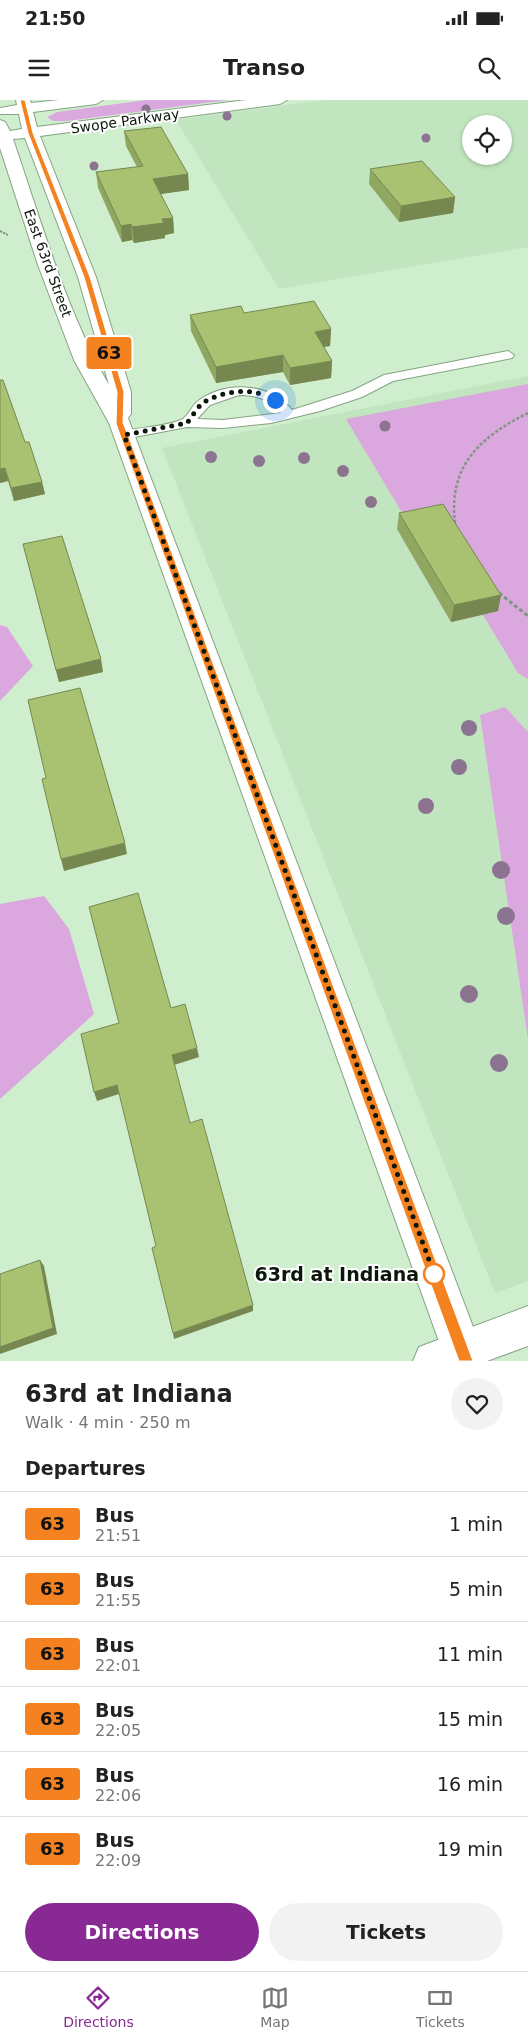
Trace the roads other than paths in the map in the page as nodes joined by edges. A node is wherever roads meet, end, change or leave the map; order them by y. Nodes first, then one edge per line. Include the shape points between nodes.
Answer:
1 (96, 100) edge
2 (280, 100) edge
3 (23, 105) edge
4 (0, 111) edge
5 (1, 133) edge
6 (31, 133) junction
7 (508, 355) dead end
8 (289, 414) junction
9 (187, 423) junction
10 (122, 429) junction
11 (528, 1326) edge
12 (454, 1357) edge

1 - 3 main road, Swope Parkway
2 - 6 main road, Swope Parkway
3 - 4 main road, Swope Parkway
3 - 6 main road, East 63rd Street
5 - 6 main road, Swope Parkway
5 - 10 main road, East 63rd Street via 81,352
6 - 10 main road, East 63rd Street via 87,277 121,392
7 - 8 lane via 389,378 357,394
8 - 9 lane via 224,424
8 - 9 lane via 284,405 266,394 246,390 204,402
9 - 10 lane
10 - 12 main road, East 63rd Street via 268,819
11 - 12 main road

